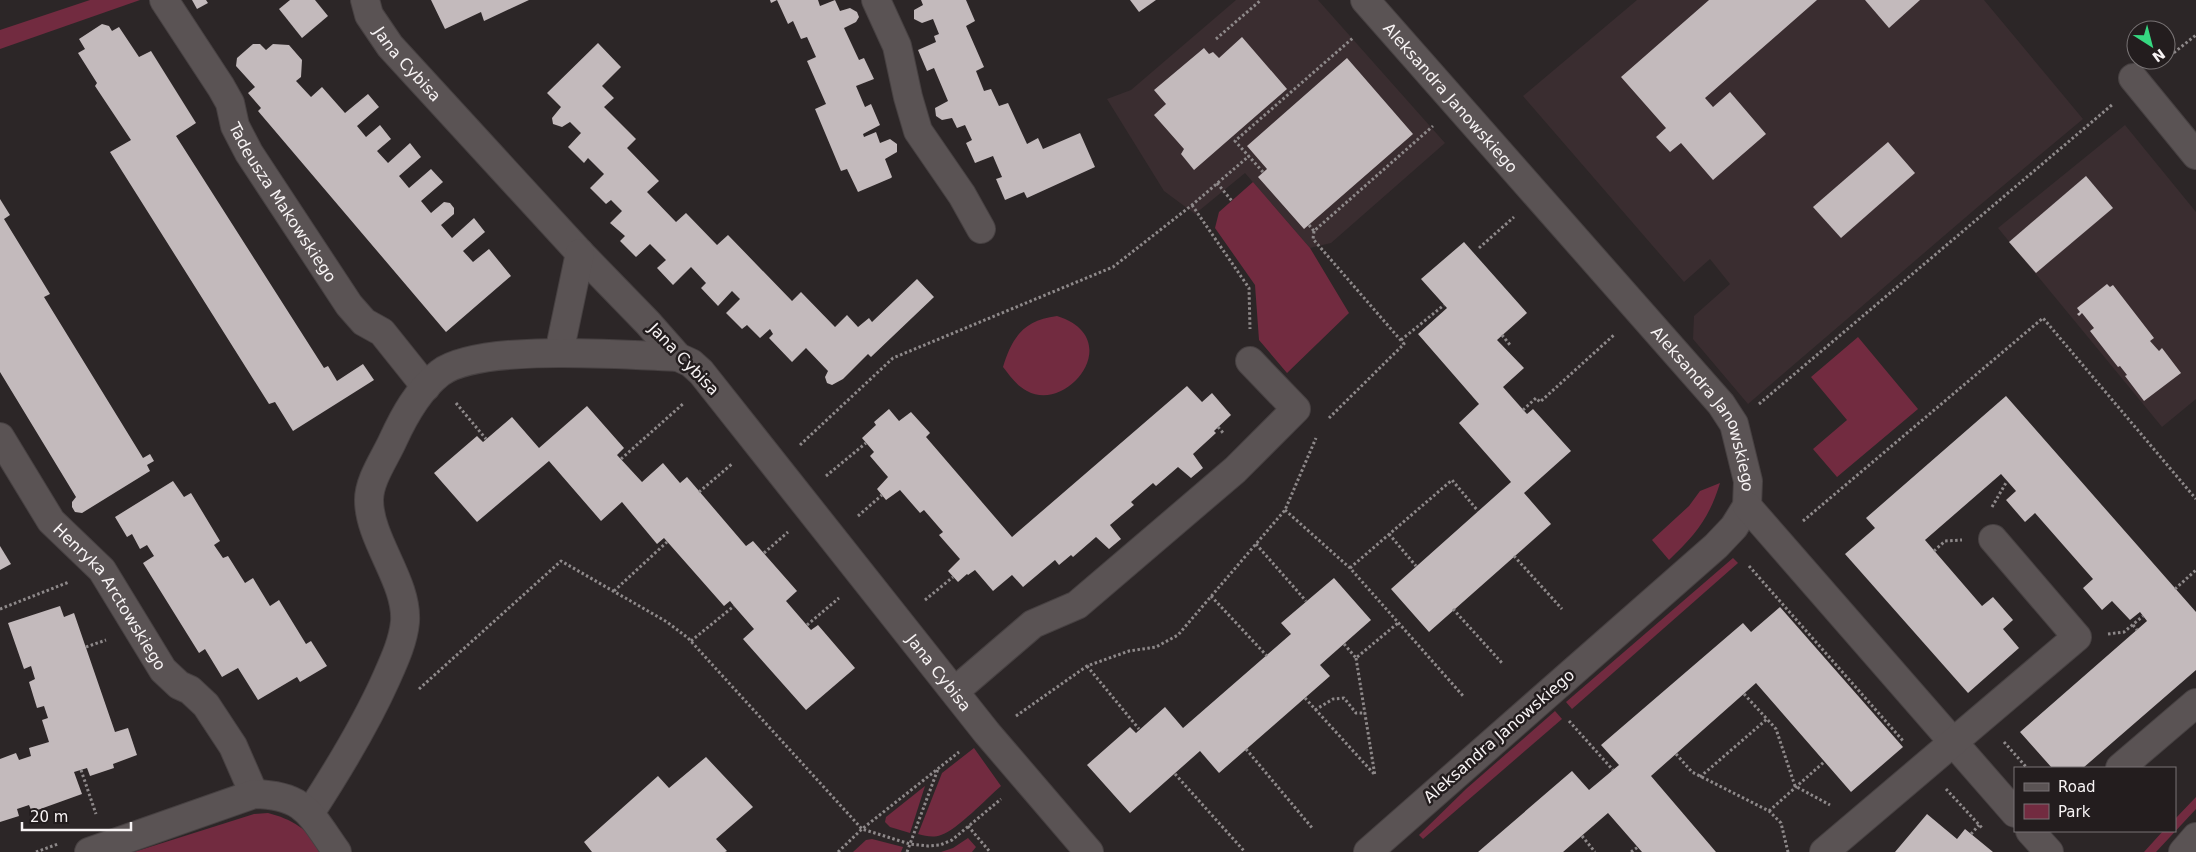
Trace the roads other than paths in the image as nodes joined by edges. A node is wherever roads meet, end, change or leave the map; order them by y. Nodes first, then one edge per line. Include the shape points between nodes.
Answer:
1 (164, 0) edge
2 (365, 0) edge
3 (876, 0) edge
4 (1365, 0) edge
5 (2135, 81) road end
6 (2196, 155) edge
7 (981, 229) dead end
8 (580, 253) junction
9 (559, 353) junction
10 (678, 357) junction
11 (1250, 361) road end
12 (430, 382) junction
13 (0, 437) edge
14 (1747, 506) junction
15 (1993, 539) dead end
16 (954, 691) junction
17 (2196, 703) edge
18 (1952, 742) junction
19 (2121, 767) edge
20 (254, 794) junction
21 (2014, 812) edge
22 (310, 813) junction
23 (2196, 837) edge
24 (90, 852) edge
25 (337, 852) edge
26 (1090, 852) edge
27 (1368, 852) edge
28 (1824, 852) edge
29 (2183, 852) edge

1 - 12 street, Tadeusza Makowskiego via 230,102 236,126 249,153 349,305 364,322 382,332
2 - 8 street, Jana Cybisa via 370,15 390,46
3 - 7 street via 897,46 918,131
4 - 14 street, Aleksandra Janowskiego via 1721,404 1734,424 1743,451 1748,481
5 - 6 street
8 - 9 street
8 - 10 street, Jana Cybisa
9 - 10 street
9 - 12 street via 484,357 458,364
10 - 16 street, Jana Cybisa via 691,363 708,381
11 - 16 street via 1296,409 1235,470 1077,604 1033,624
12 - 22 street via 411,406 397,432 369,497 371,519 401,596 405,621 398,652 355,742
13 - 20 street, Henryka Arctowskiego via 44,512 102,570 163,670 206,705 233,746
14 - 18 street
14 - 27 street, Aleksandra Janowskiego via 1734,527 1716,546
15 - 18 street via 2077,637
16 - 26 street, Jana Cybisa via 977,740 1025,778
17 - 19 street
18 - 21 street
18 - 28 street
20 - 22 street via 288,798
20 - 24 street
22 - 25 street
23 - 29 street

